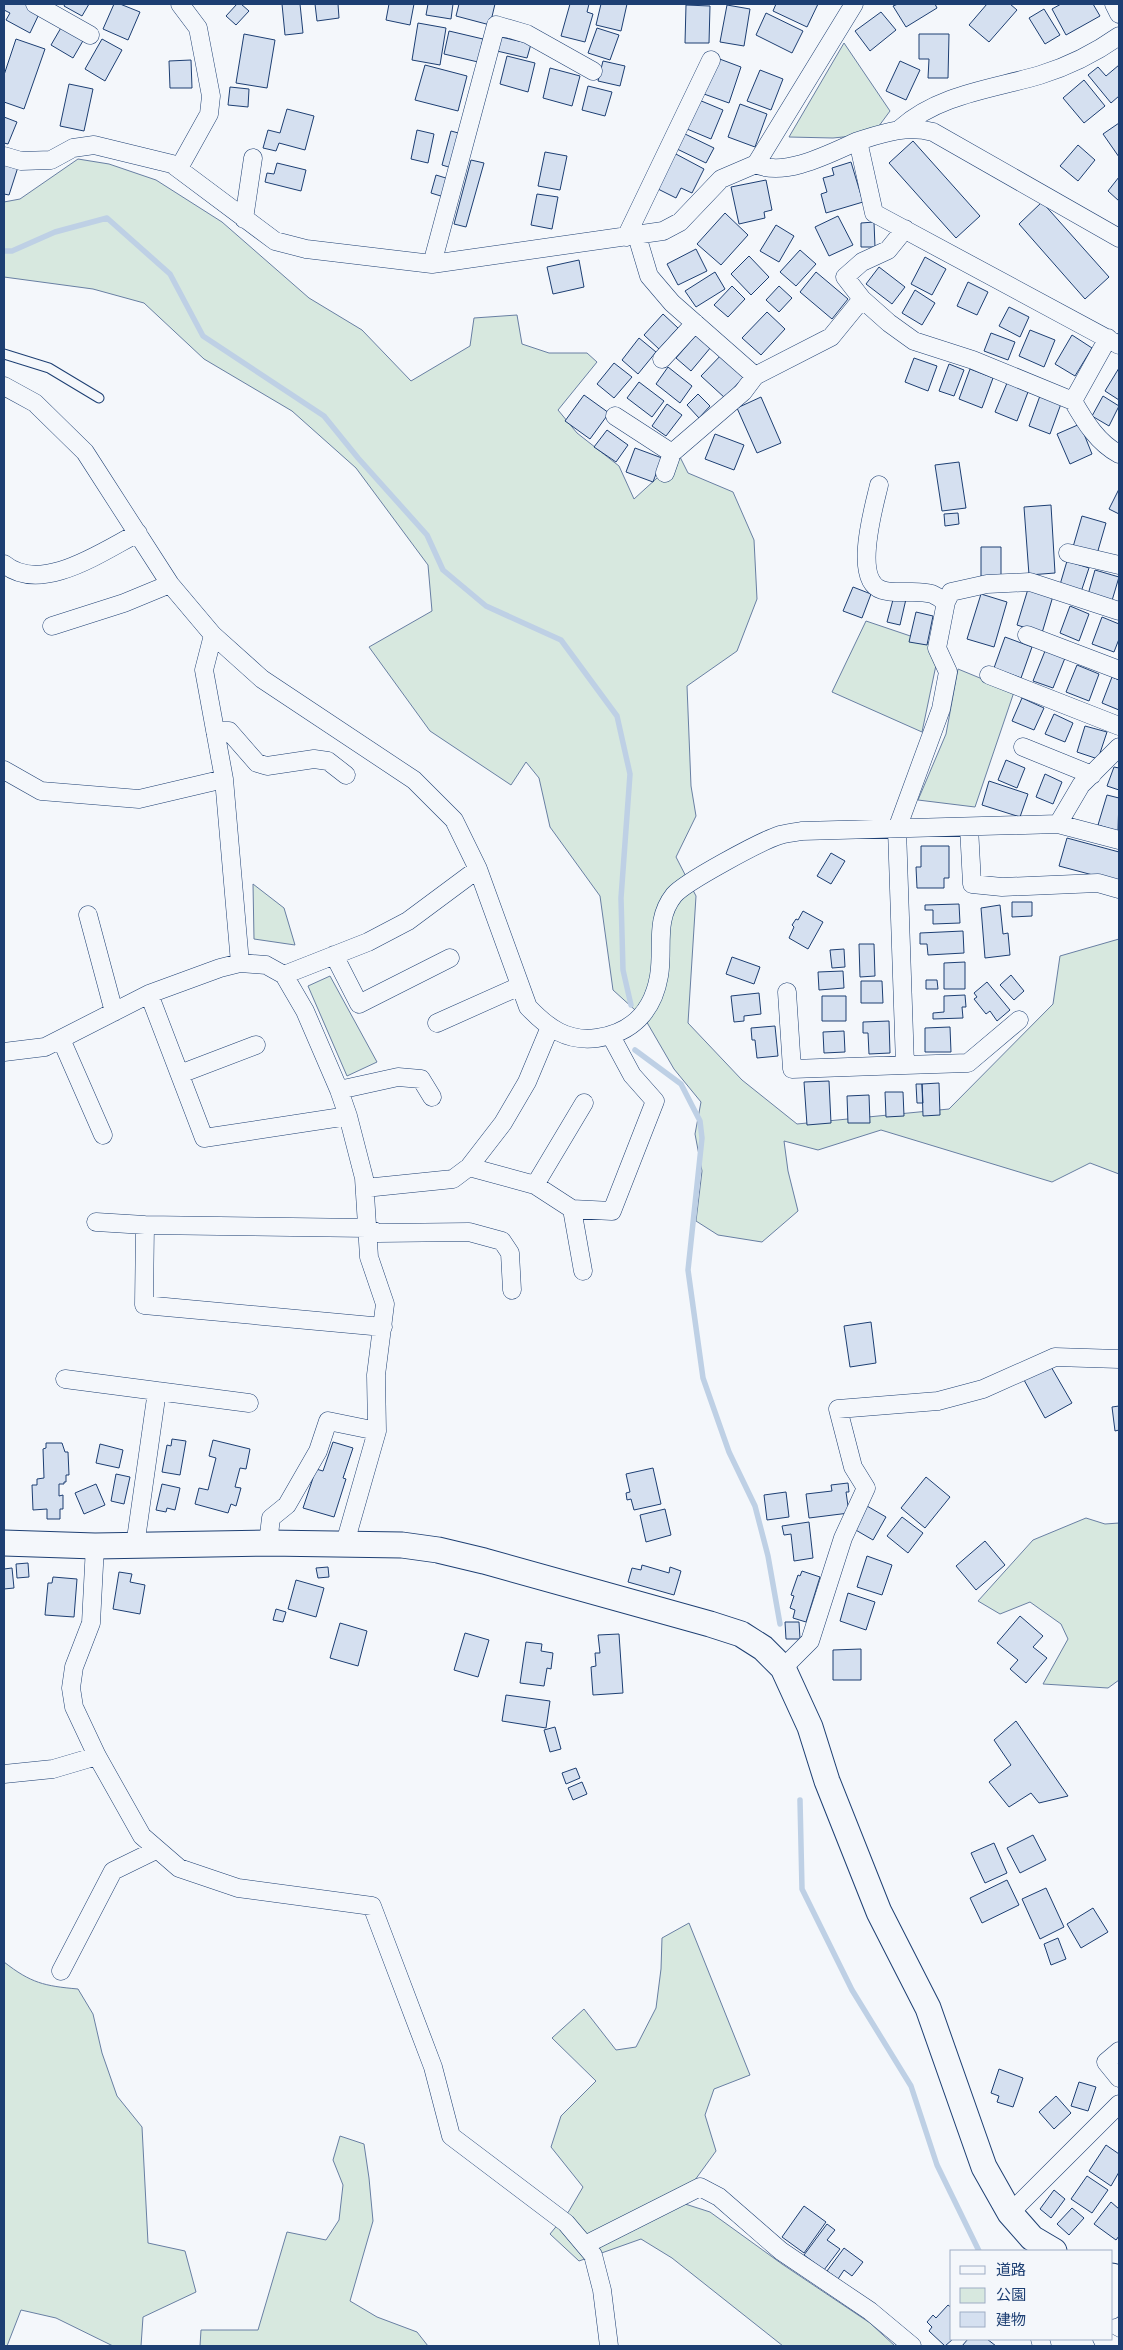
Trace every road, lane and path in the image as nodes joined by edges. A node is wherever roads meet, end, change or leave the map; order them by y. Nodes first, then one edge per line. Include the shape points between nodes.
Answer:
1 (35, 4) edge
2 (180, 4) edge
3 (854, 4) edge
4 (1114, 4) edge
5 (1119, 14) edge
6 (90, 35) dead end
7 (1119, 36) edge
8 (711, 60) dead end
9 (593, 70) dead end
10 (901, 128) junction
11 (858, 141) junction
12 (4, 156) edge
13 (253, 158) dead end
14 (756, 164) junction
15 (179, 168) junction
16 (244, 219) junction
17 (905, 229) junction
18 (631, 236) junction
19 (1119, 238) edge
20 (432, 264) junction
21 (862, 299) junction
22 (695, 323) junction
23 (1114, 342) edge
24 (4, 354) edge
25 (662, 359) dead end
26 (755, 376) junction
27 (4, 386) edge
28 (99, 398) dead end
29 (1073, 402) junction
30 (616, 416) dead end
31 (672, 454) junction
32 (1119, 454) edge
33 (665, 473) dead end
34 (878, 485) dead end
35 (138, 533) junction
36 (1068, 553) dead end
37 (4, 564) edge
38 (1119, 565) edge
39 (170, 584) junction
40 (946, 602) junction
41 (1119, 611) edge
42 (52, 626) dead end
43 (213, 635) junction
44 (1027, 635) dead end
45 (1119, 670) edge
46 (990, 675) dead end
47 (1119, 726) edge
48 (215, 732) junction
49 (1023, 747) dead end
50 (1119, 747) edge
51 (4, 770) edge
52 (346, 775) dead end
53 (1092, 775) junction
54 (224, 779) junction
55 (1058, 824) junction
56 (969, 827) junction
57 (897, 829) junction
58 (1119, 840) edge
59 (478, 869) junction
60 (1119, 889) edge
61 (88, 915) dead end
62 (334, 955) junction
63 (450, 958) dead end
64 (240, 962) junction
65 (284, 975) junction
66 (520, 986) junction
67 (786, 992) dead end
68 (149, 994) junction
69 (114, 1012) junction
70 (1019, 1020) dead end
71 (437, 1023) dead end
72 (550, 1027) junction
73 (611, 1036) junction
74 (61, 1039) junction
75 (256, 1045) dead end
76 (4, 1052) edge
77 (905, 1065) junction
78 (180, 1074) junction
79 (339, 1090) junction
80 (432, 1097) dead end
81 (584, 1102) dead end
82 (348, 1116) junction
83 (103, 1135) dead end
84 (469, 1167) junction
85 (535, 1185) junction
86 (365, 1188) junction
87 (572, 1209) junction
88 (96, 1222) dead end
89 (144, 1225) junction
90 (367, 1228) junction
91 (583, 1270) dead end
92 (512, 1290) dead end
93 (383, 1327) junction
94 (1119, 1359) edge
95 (65, 1379) dead end
96 (157, 1391) junction
97 (249, 1403) dead end
98 (377, 1431) junction
99 (4, 1543) edge
100 (268, 1543) junction
101 (345, 1544) junction
102 (95, 1546) junction
103 (135, 1546) junction
104 (782, 1668) junction
105 (97, 1756) junction
106 (4, 1774) edge
107 (156, 1850) junction
108 (61, 1971) dead end
109 (1119, 2051) edge
110 (1119, 2078) edge
111 (1119, 2104) edge
112 (1010, 2213) junction
113 (1029, 2244) edge
114 (585, 2245) junction
115 (1050, 2250) edge
116 (1119, 2292) edge
117 (1113, 2307) edge
118 (1104, 2340) edge
119 (609, 2346) edge
120 (912, 2346) edge
121 (1115, 2346) edge

1 - 6 street
2 - 15 street via 198,28 212,96 209,114
3 - 14 street
4 - 5 street
7 - 10 street via 1094,54 1042,75 969,93 916,115
8 - 18 street
9 - 20 street via 527,34 496,25
10 - 11 street
10 - 19 street via 932,132
11 - 14 street via 821,157 780,169
11 - 17 street via 874,213
12 - 15 street via 21,161 50,160 73,148 94,145
13 - 16 street
14 - 18 street via 721,179 680,222 663,231
15 - 16 street
16 - 20 street via 275,240 306,249
17 - 21 street via 888,250 862,262 845,277
17 - 23 street
18 - 20 street
18 - 22 street via 649,276
21 - 26 street via 831,337
21 - 29 street via 914,341 973,360
22 - 25 street
22 - 26 street
23 - 29 street
24 - 28 lane via 49,368
26 - 31 street via 743,392
27 - 35 street via 35,403 85,452
29 - 32 street via 1107,448
30 - 31 street
31 - 33 street
34 - 40 street via 866,552 872,584 882,590 933,594
35 - 37 street via 66,570 28,576 17,574
35 - 39 street
36 - 38 street
39 - 42 street via 124,604
39 - 43 street
40 - 41 street via 951,592 987,584 1030,582
40 - 57 street via 937,648 948,672 941,709
43 - 48 street via 204,670
43 - 59 street via 262,679 414,780 454,820
44 - 45 street
46 - 47 street
48 - 52 street via 229,731 257,762 267,766 328,760
48 - 54 street
49 - 53 street
50 - 53 street
51 - 54 street via 41,791 139,799
53 - 55 street via 1082,785
54 - 64 street
55 - 56 street
55 - 58 street
56 - 57 street
56 - 60 street via 972,884 1002,887 1098,884
57 - 73 street via 802,831 779,836 696,878 674,894 665,911 660,931 659,975 653,997 639,1020
57 - 77 street
59 - 62 street via 408,921
59 - 66 street
61 - 69 street
62 - 63 street via 359,1004
62 - 65 street
64 - 65 street via 266,965
64 - 68 street
65 - 79 street via 305,1011
66 - 71 street
66 - 72 street via 528,1007
67 - 77 street via 792,1069
68 - 69 street
68 - 78 street
69 - 74 street
70 - 77 street via 968,1063
72 - 73 street via 561,1035 583,1040
72 - 84 street via 527,1082 508,1115
73 - 87 street via 632,1075 655,1101 612,1211
74 - 76 street via 45,1047
74 - 83 street
75 - 78 street
78 - 82 street via 204,1138
79 - 80 street via 398,1077 421,1079
79 - 82 street
81 - 85 street
82 - 86 street
84 - 85 street
84 - 86 street via 453,1179
85 - 87 street
86 - 90 street
87 - 91 street
88 - 89 street
89 - 90 street
89 - 93 street via 144,1305
90 - 92 street via 378,1233 469,1232 502,1241 510,1253
90 - 93 street via 368,1257 385,1304
93 - 98 street via 376,1375
94 - 104 street via 1055,1357 982,1389 938,1401 838,1409 853,1467 866,1488 844,1538 810,1641
95 - 96 street
96 - 97 street
96 - 103 street
98 - 100 street via 328,1421 318,1451 287,1505 272,1518
98 - 101 street
99 - 102 street
100 - 101 street
100 - 103 street
101 - 104 street via 402,1545 438,1550 710,1624 741,1634 763,1648
102 - 103 street
102 - 105 street via 91,1623 74,1667 71,1688 74,1707
104 - 112 street via 810,1727 827,1781 879,1912 928,2008 984,2167
105 - 106 street via 52,1770
105 - 107 street via 142,1836
107 - 108 street via 113,1871
107 - 114 street via 179,1868 238,1888 372,1906 433,2068 450,2136 566,2223
109 - 110 street via 1106,2062
111 - 112 street
112 - 113 street
113 - 115 street
114 - 119 street via 593,2255 602,2290
114 - 120 street via 700,2187 719,2197 781,2251 870,2311
116 - 117 street
118 - 121 street

